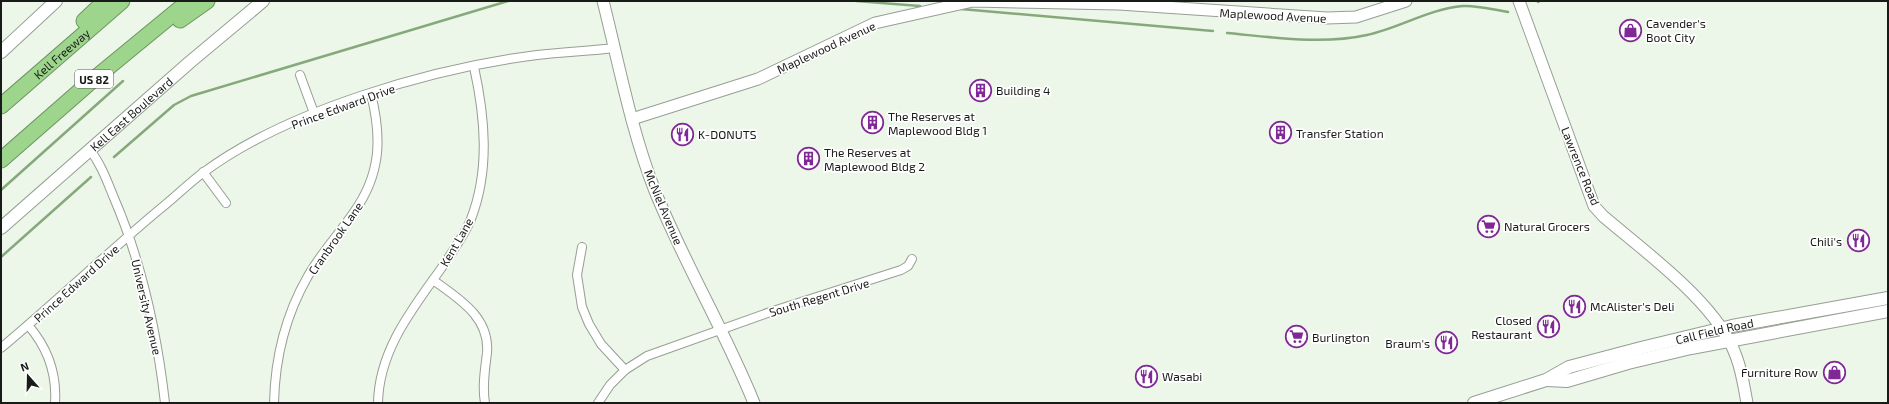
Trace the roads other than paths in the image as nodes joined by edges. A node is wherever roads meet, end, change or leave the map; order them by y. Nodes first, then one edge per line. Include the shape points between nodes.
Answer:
1 (56, 1) edge
2 (105, 1) edge
3 (122, 1) edge
4 (189, 1) edge
5 (207, 1) edge
6 (262, 1) edge
7 (603, 1) edge
8 (973, 1) edge
9 (1406, 1) edge
10 (1519, 1) edge
11 (615, 48) junction
12 (1, 52) edge
13 (474, 67) junction
14 (41, 71) junction
15 (300, 75) dead end
16 (88, 84) junction
17 (21, 88) junction
18 (371, 94) junction
19 (1, 103) edge
20 (1, 106) edge
21 (314, 113) junction
22 (632, 119) junction
23 (90, 150) junction
24 (1, 160) edge
25 (203, 172) junction
26 (226, 203) dead end
27 (1, 228) edge
28 (129, 234) junction
29 (582, 247) dead end
30 (912, 259) dead end
31 (433, 280) junction
32 (1888, 298) edge
33 (1823, 310) junction
34 (1888, 311) edge
35 (1823, 323) junction
36 (28, 325) junction
37 (721, 329) junction
38 (1726, 334) junction
39 (1, 348) edge
40 (625, 370) junction
41 (55, 403) edge
42 (164, 403) edge
43 (274, 403) edge
44 (378, 403) edge
45 (485, 403) edge
46 (598, 403) edge
47 (754, 403) edge
48 (1474, 403) edge
49 (1747, 403) edge

1 - 12 main road
2 - 14 highway via 88,16
3 - 14 highway, Kell Freeway
4 - 16 highway, US 82
5 - 16 highway
6 - 23 main road, Kell East Boulevard
7 - 11 street, McNiel Avenue
8 - 9 street, Maplewood Avenue via 1119,4 1327,18 1356,17
8 - 22 street, Maplewood Avenue via 875,23 758,79
10 - 38 street, Lawrence Road via 1594,206 1688,289
11 - 13 street, Prince Edward Drive via 537,55
11 - 22 street, McNiel Avenue
13 - 18 street, Prince Edward Drive
13 - 31 street, Kent Lane via 484,131 482,172 471,219
14 - 17 highway, Kell Freeway
15 - 21 street
16 - 24 highway, US 82
17 - 19 highway
17 - 20 highway, Kell Freeway
18 - 21 street, Prince Edward Drive
18 - 43 street, Cranbrook Lane via 379,141 373,173 367,191 326,248 295,302 280,342 275,371
21 - 25 street, Prince Edward Drive via 263,136
22 - 37 street, McNiel Avenue via 656,194
23 - 27 main road, Kell East Boulevard
23 - 28 street, University Avenue via 98,160
25 - 26 street
25 - 28 street, Prince Edward Drive
28 - 36 street, Prince Edward Drive
28 - 42 street, University Avenue via 160,361
29 - 40 street via 577,276 582,307 601,344
30 - 37 street, South Regent Drive via 908,266 901,270 772,310
31 - 44 street, Kent Lane via 398,330 387,356
31 - 45 street via 465,303 479,317 486,335
32 - 33 main road, Call Field Road
33 - 35 main road
33 - 38 main road, Call Field Road
34 - 35 main road, Call Field Road
35 - 38 main road, Call Field Road
36 - 39 street, Prince Edward Drive
36 - 41 street via 48,355 56,384
37 - 40 street, South Regent Drive via 647,356
37 - 47 street, McNiel Avenue
38 - 48 main road, Call Field Road via 1569,367 1546,380
38 - 49 street, Lawrence Road via 1736,355
40 - 46 street, South Regent Drive via 610,385

